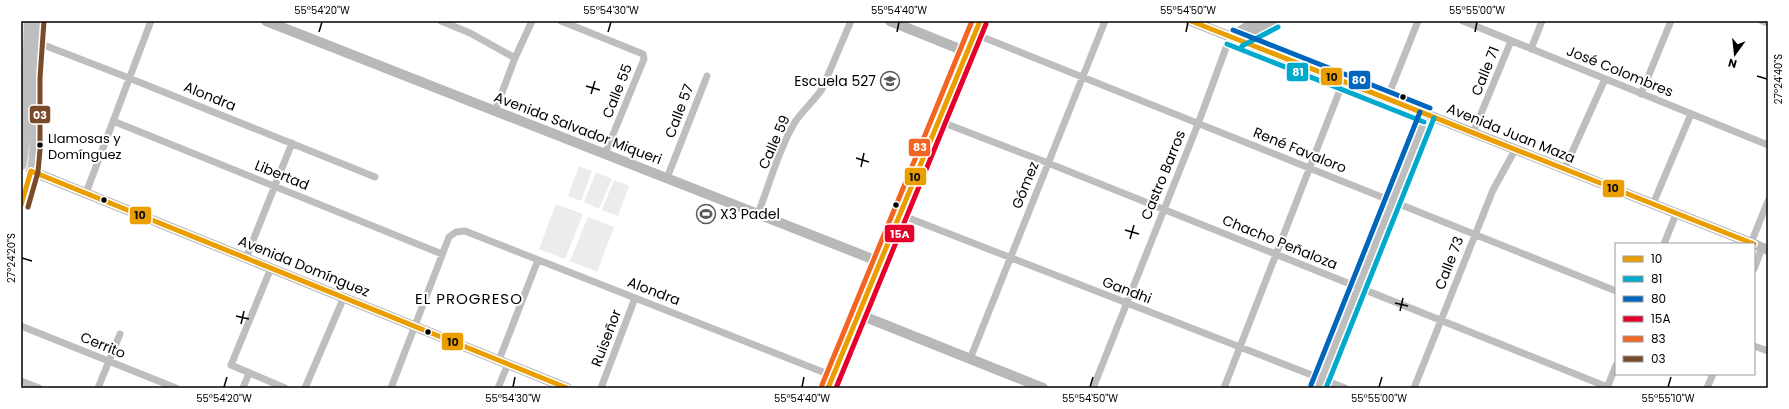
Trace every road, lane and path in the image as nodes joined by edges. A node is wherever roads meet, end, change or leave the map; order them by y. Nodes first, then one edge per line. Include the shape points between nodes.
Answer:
1 (30, 21) edge
2 (37, 21) edge
3 (151, 21) edge
4 (266, 21) edge
5 (441, 21) edge
6 (532, 21) edge
7 (561, 21) edge
8 (851, 21) edge
9 (890, 21) edge
10 (980, 21) edge
11 (1106, 21) edge
12 (1191, 21) edge
13 (1257, 21) edge
14 (1275, 21) edge
15 (1418, 21) edge
16 (1463, 21) edge
17 (1542, 21) edge
18 (1671, 21) edge
19 (1762, 21) edge
20 (903, 23) edge
21 (1768, 23) edge
22 (975, 34) junction
23 (1235, 39) junction
24 (1511, 41) junction
25 (36, 42) junction
26 (1531, 49) junction
27 (967, 52) junction
28 (515, 58) junction
29 (706, 76) dead end
30 (27, 77) edge
31 (1083, 77) junction
32 (129, 78) junction
33 (1605, 79) junction
34 (1344, 82) junction
35 (1641, 94) junction
36 (1387, 99) junction
37 (495, 111) junction
38 (1691, 114) junction
39 (1427, 115) junction
40 (113, 121) junction
41 (939, 121) junction
42 (1198, 124) junction
43 (1473, 133) junction
44 (292, 143) junction
45 (1768, 145) edge
46 (1515, 150) junction
47 (605, 154) junction
48 (1048, 163) junction
49 (21, 164) edge
50 (1310, 168) junction
51 (1564, 170) junction
52 (31, 171) junction
53 (374, 177) dead end
54 (667, 178) junction
55 (274, 186) junction
56 (86, 193) junction
57 (1392, 201) junction
58 (1768, 201) edge
59 (1653, 204) junction
60 (21, 206) edge
61 (1163, 210) junction
62 (758, 214) junction
63 (1676, 214) junction
64 (901, 215) junction
65 (1475, 234) junction
66 (1664, 243) edge
67 (1750, 243) edge
68 (1758, 246) edge
69 (442, 254) junction
70 (1276, 254) junction
71 (246, 258) junction
72 (1010, 258) junction
73 (538, 260) junction
74 (880, 262) junction
75 (1755, 263) edge
76 (271, 268) junction
77 (1358, 287) junction
78 (1615, 291) edge
79 (344, 297) junction
80 (635, 298) junction
81 (1126, 304) junction
82 (858, 314) junction
83 (1441, 320) junction
84 (21, 326) edge
85 (414, 326) junction
86 (120, 334) dead end
87 (1755, 346) edge
88 (1240, 347) junction
89 (1768, 351) edge
90 (970, 359) junction
91 (109, 361) junction
92 (503, 362) junction
93 (1615, 367) edge
94 (249, 373) junction
95 (1712, 375) edge
96 (833, 376) junction
97 (1322, 379) junction
98 (21, 381) edge
99 (39, 388) edge
100 (98, 388) edge
101 (176, 388) edge
102 (243, 388) edge
103 (285, 388) edge
104 (305, 388) edge
105 (391, 388) edge
106 (498, 388) edge
107 (567, 388) edge
108 (601, 388) edge
109 (828, 388) edge
110 (1043, 388) edge
111 (1093, 388) edge
112 (1224, 388) edge
113 (1318, 388) edge
114 (1345, 388) edge
115 (1414, 388) edge
116 (1608, 388) edge
117 (1707, 388) edge

1 - 30 main road
2 - 25 street
3 - 32 street
4 - 37 main road, Avenida Salvador Miqueri
5 - 28 street via 470,33
6 - 28 street
7 - 47 street, Calle 55 via 643,54 644,59
8 - 62 street, Calle 59 via 822,89 795,122 788,135
9 - 20 main road
10 - 22 main road
11 - 31 street, Gómez
12 - 23 main road, Avenida Juan Maza
13 - 23 main road
14 - 23 main road
15 - 36 street
16 - 24 street, José Colombres
17 - 26 street
18 - 35 street
19 - 21 street
20 - 27 main road
22 - 27 main road
22 - 31 street, René Favaloro
23 - 34 main road, Avenida Juan Maza
23 - 42 street, Castro Barros
24 - 26 street, José Colombres
24 - 43 street, Calle 71
25 - 30 street
25 - 32 street, Alondra
26 - 33 street, José Colombres
27 - 41 main road
28 - 37 street
29 - 54 street, Calle 57
30 - 49 main road
30 - 52 street via 33,149
31 - 42 street, René Favaloro
31 - 48 street, Gómez
32 - 40 street
32 - 44 street, Alondra
33 - 35 street, José Colombres
33 - 51 street
34 - 36 main road, Avenida Juan Maza
34 - 50 street
35 - 38 street, José Colombres
36 - 39 main road, Avenida Juan Maza
37 - 47 main road, Avenida Salvador Miqueri
38 - 45 street, José Colombres
38 - 59 street
39 - 43 main road, Avenida Juan Maza
39 - 57 street
40 - 55 street, Libertad
40 - 56 street
41 - 48 street, Chacho Peñaloza
41 - 64 main road
42 - 50 street, René Favaloro
42 - 61 street, Castro Barros
43 - 46 main road, Avenida Juan Maza
44 - 53 street, Alondra
44 - 55 street
46 - 51 main road, Avenida Juan Maza
46 - 65 street, Calle 73 via 1493,190
47 - 54 main road, Avenida Salvador Miqueri
48 - 61 street, Chacho Peñaloza
48 - 72 street, Gómez
50 - 57 street, René Favaloro
50 - 70 street
51 - 59 main road, Avenida Juan Maza
52 - 56 main road, Avenida Domínguez
52 - 60 street
54 - 62 main road, Avenida Salvador Miqueri
55 - 69 street, Libertad
55 - 71 street
56 - 71 main road, Avenida Domínguez
57 - 65 street, René Favaloro
57 - 77 street
58 - 68 street
59 - 63 main road, Avenida Juan Maza
61 - 70 street, Chacho Peñaloza
61 - 81 street, Castro Barros
62 - 74 main road, Avenida Salvador Miqueri
63 - 66 street
63 - 67 main road, Avenida Juan Maza
64 - 72 street, Gandhi
64 - 74 main road
65 - 78 street, René Favaloro
65 - 83 street, Calle 73
68 - 75 street
69 - 73 street, Alondra via 449,237 456,232 465,231
69 - 85 street
70 - 77 street, Chacho Peñaloza
70 - 88 street
71 - 76 main road, Avenida Domínguez
72 - 81 street, Gandhi
72 - 90 street, Gómez
73 - 80 street, Alondra
73 - 92 street
74 - 82 main road
76 - 79 main road, Avenida Domínguez
76 - 94 street via 231,365
77 - 83 street, Chacho Peñaloza
77 - 97 street
79 - 85 main road, Avenida Domínguez
79 - 104 street
80 - 96 street, Alondra
80 - 108 street, Ruiseñor
81 - 88 street, Gandhi
81 - 111 street, Castro Barros
82 - 90 main road
82 - 96 main road
83 - 115 street, Calle 73
83 - 116 street, Chacho Peñaloza
84 - 91 street, Cerrito
85 - 92 main road, Avenida Domínguez
85 - 105 street
86 - 91 street
87 - 89 street
88 - 97 street, Gandhi
88 - 112 street
90 - 110 main road
91 - 100 street
91 - 101 street, Cerrito
92 - 106 street
92 - 107 main road, Avenida Domínguez
93 - 116 street
94 - 102 street
94 - 103 street
95 - 117 street
96 - 109 main road
97 - 113 street
97 - 114 street, Gandhi
98 - 99 street

